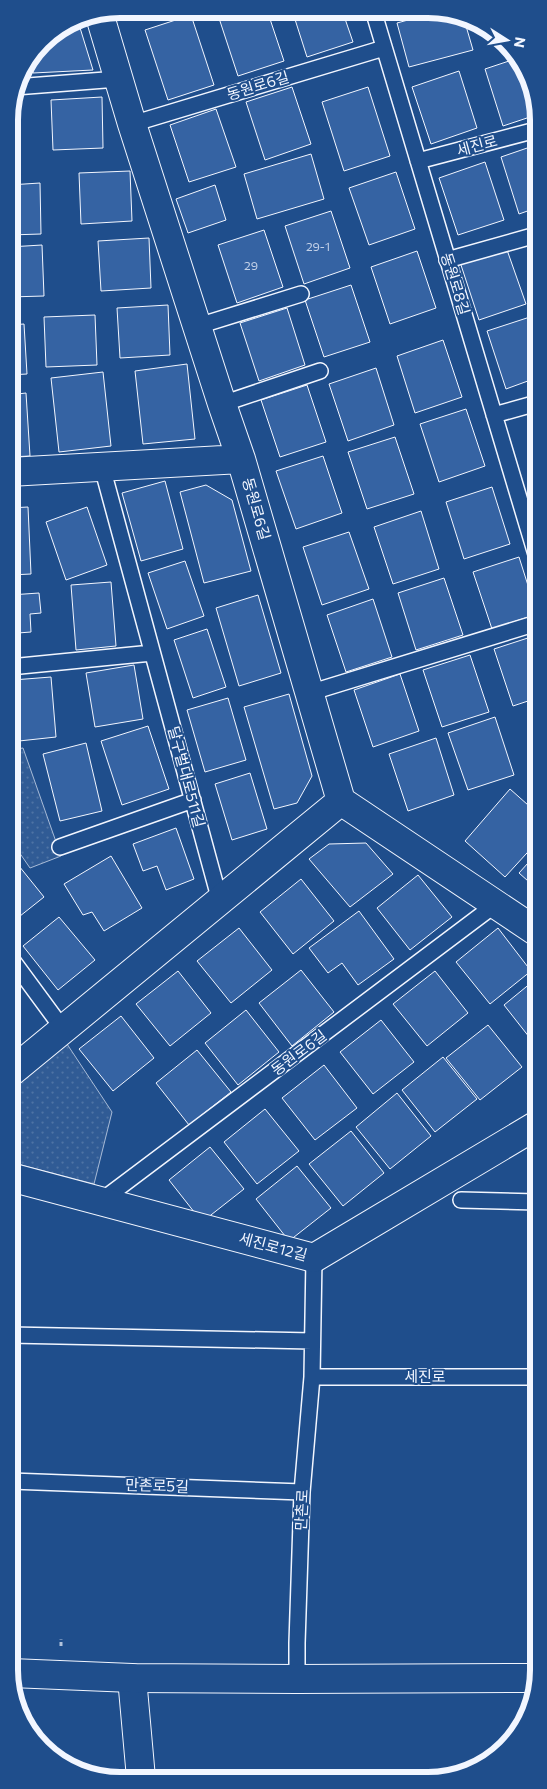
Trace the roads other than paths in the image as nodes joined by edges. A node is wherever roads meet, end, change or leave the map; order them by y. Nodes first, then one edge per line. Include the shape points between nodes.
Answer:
1 (375, 18) edge
2 (101, 19) edge
3 (384, 48) junction
4 (118, 79) junction
5 (23, 86) edge
6 (132, 124) junction
7 (530, 132) edge
8 (418, 162) junction
9 (530, 237) edge
10 (447, 260) junction
11 (302, 294) dead end
12 (198, 326) junction
13 (320, 371) dead end
14 (222, 404) junction
15 (530, 404) edge
16 (494, 415) junction
17 (241, 459) junction
18 (102, 467) junction
19 (18, 472) edge
20 (530, 509) edge
21 (530, 625) edge
22 (152, 653) junction
23 (18, 666) edge
24 (309, 693) junction
25 (193, 800) junction
26 (341, 801) junction
27 (60, 847) dead end
28 (220, 900) junction
29 (496, 904) junction
30 (529, 927) edge
31 (18, 968) edge
32 (63, 1029) junction
33 (18, 1066) edge
34 (529, 1131) edge
35 (18, 1179) edge
36 (461, 1200) dead end
37 (101, 1201) junction
38 (529, 1202) edge
39 (314, 1258) junction
40 (18, 1336) edge
41 (312, 1341) junction
42 (312, 1377) junction
43 (529, 1377) edge
44 (18, 1481) edge
45 (302, 1492) junction
46 (18, 1673) edge
47 (132, 1678) junction
48 (529, 1678) edge
49 (298, 1679) junction
50 (140, 1772) edge

1 - 3 lane, 동원로8길
2 - 4 street, 동원로6길
3 - 6 lane, 동원로6길
3 - 8 lane, 동원로8길
4 - 5 lane
4 - 6 street, 동원로6길
6 - 12 street, 동원로6길
7 - 8 lane, 세진로
8 - 10 lane, 동원로8길
9 - 10 lane
10 - 16 lane, 동원로8길
11 - 12 lane
12 - 14 street, 동원로6길
13 - 14 lane
14 - 17 street, 동원로6길
15 - 16 lane
16 - 20 lane, 동원로8길
17 - 18 street
17 - 24 street, 동원로6길
18 - 19 street
18 - 22 lane, 달구벌대로511길
21 - 24 lane
22 - 23 lane
22 - 25 lane, 달구벌대로511길
24 - 26 street, 동원로6길
25 - 27 lane
25 - 28 lane, 달구벌대로511길
26 - 28 street
26 - 29 street
28 - 32 street
29 - 30 street
29 - 37 lane, 동원로6길
31 - 32 lane
32 - 33 street
34 - 39 street, 세진로12길
35 - 37 street, 세진로12길
36 - 38 lane
37 - 39 street, 세진로12길
39 - 41 lane, 만촌로
40 - 41 lane
41 - 42 lane, 만촌로
42 - 43 lane, 세진로
42 - 45 lane, 만촌로
44 - 45 lane, 만촌로5길
45 - 49 lane, 만촌로
46 - 47 street
47 - 49 street
47 - 50 street
48 - 49 street

